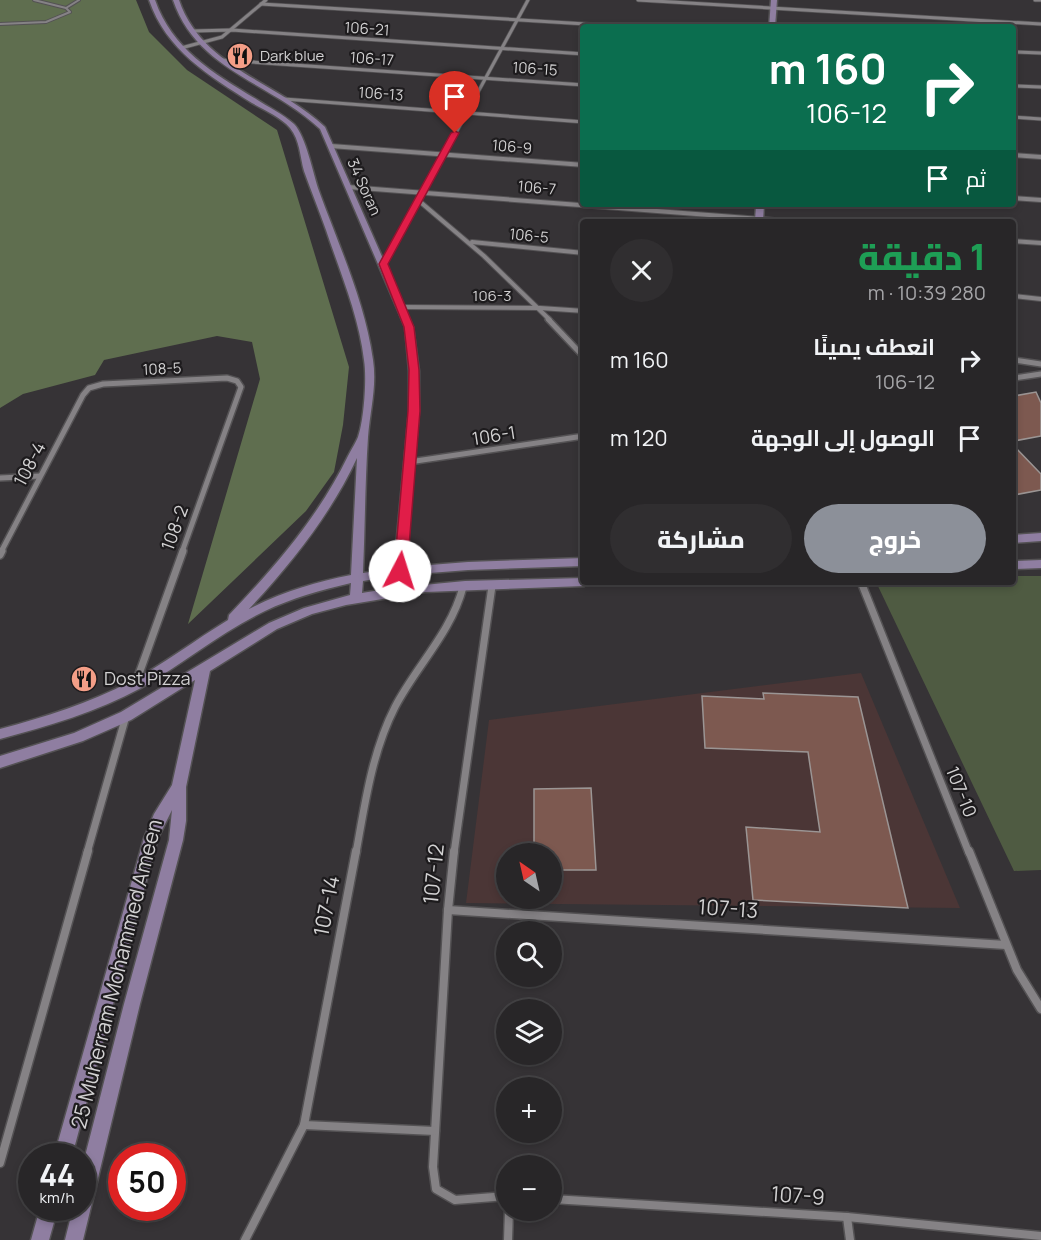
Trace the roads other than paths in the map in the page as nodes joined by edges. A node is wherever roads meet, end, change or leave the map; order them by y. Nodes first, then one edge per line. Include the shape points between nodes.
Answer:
1 (34, 0) edge
2 (79, 0) edge
3 (152, 0) edge
4 (176, 0) edge
5 (266, 0) edge
6 (528, 0) edge
7 (638, 0) edge
8 (774, 0) edge
9 (1035, 0) edge
10 (1041, 0) edge
11 (261, 4) junction
12 (66, 8) junction
13 (773, 8) junction
14 (516, 20) junction
15 (0, 24) edge
16 (584, 24) edge
17 (772, 24) edge
18 (1041, 24) edge
19 (232, 30) junction
20 (192, 31) junction
21 (204, 44) junction
22 (181, 48) junction
23 (501, 48) junction
24 (1016, 52) edge
25 (1041, 53) edge
26 (580, 54) edge
27 (222, 60) junction
28 (485, 77) junction
29 (580, 85) edge
30 (1016, 86) edge
31 (1041, 87) edge
32 (284, 99) junction
33 (466, 113) junction
34 (1016, 117) edge
35 (1041, 119) edge
36 (580, 122) edge
37 (331, 146) junction
38 (444, 153) junction
39 (1016, 155) edge
40 (1041, 157) edge
41 (580, 165) edge
42 (348, 187) junction
43 (423, 191) junction
44 (1016, 198) edge
45 (418, 200) junction
46 (1041, 200) edge
47 (580, 205) edge
48 (608, 207) edge
49 (747, 219) edge
50 (1016, 241) edge
51 (471, 242) junction
52 (1041, 243) edge
53 (580, 253) edge
54 (384, 264) junction
55 (1016, 296) edge
56 (1041, 299) edge
57 (400, 307) junction
58 (540, 308) junction
59 (580, 311) edge
60 (580, 353) edge
61 (1016, 360) edge
62 (1041, 364) edge
63 (1039, 375) edge
64 (1016, 378) edge
65 (237, 381) joint
66 (1041, 382) edge
67 (89, 388) joint
68 (363, 435) junction
69 (580, 437) edge
70 (409, 462) junction
71 (40, 476) junction
72 (0, 478) edge
73 (1041, 537) edge
74 (1016, 539) edge
75 (0, 555) edge
76 (580, 562) edge
77 (1041, 564) edge
78 (1016, 565) edge
79 (400, 571) junction
80 (356, 577) junction
81 (580, 582) edge
82 (862, 585) edge
83 (492, 586) junction
84 (464, 587) junction
85 (397, 592) junction
86 (356, 600) junction
87 (222, 630) junction
88 (204, 669) junction
89 (134, 685) junction
90 (126, 716) junction
91 (0, 734) edge
92 (0, 762) edge
93 (179, 787) junction
94 (448, 909) junction
95 (1006, 945) junction
96 (1041, 1009) edge
97 (304, 1125) junction
98 (435, 1131) junction
99 (67, 1143) edge
100 (96, 1150) edge
101 (0, 1163) edge
102 (496, 1197) edge
103 (562, 1200) edge
104 (847, 1217) junction
105 (45, 1221) edge
106 (79, 1221) edge
107 (509, 1221) edge
108 (1041, 1236) edge
109 (40, 1240) edge
110 (74, 1240) edge
111 (245, 1240) edge
112 (508, 1240) edge
113 (850, 1240) edge

1 - 12 lane
2 - 12 lane
3 - 22 main road via 161,23
4 - 20 main road, 34 Soran
5 - 11 street
6 - 14 street
7 - 13 street
8 - 13 main road
9 - 10 street
11 - 14 street
11 - 19 street
12 - 15 lane via 70,12 57,19
13 - 17 main road
13 - 18 street
14 - 16 street
14 - 23 street
19 - 20 street, 106-21
19 - 21 street
19 - 23 street, 106-21
20 - 21 main road, 34 Soran
21 - 22 street
21 - 27 main road, 34 Soran
22 - 68 main road via 202,67 285,120 297,132 363,332 370,389
23 - 26 street, 106-21
23 - 28 street
24 - 25 street
27 - 28 street, 106-17
27 - 32 main road, 34 Soran
28 - 29 street, 106-15
28 - 33 street
30 - 31 street
32 - 33 street, 106-13
32 - 37 main road, 34 Soran via 314,119
33 - 36 street, 106-13
33 - 38 street
34 - 35 street
37 - 38 street, 106-9
37 - 42 main road, 34 Soran
38 - 41 street, 106-9
38 - 43 street
39 - 40 street
42 - 43 street, 106-7
42 - 54 main road, 34 Soran
43 - 45 street
43 - 47 street, 106-7
44 - 46 street
45 - 51 street
45 - 54 street
48 - 49 street, 106-7
50 - 52 street
51 - 53 street, 106-5
51 - 58 street
54 - 57 main road, 34 Soran
55 - 56 street
57 - 58 street, 106-3
57 - 70 main road, 34 Soran via 409,327 414,370
58 - 59 street, 106-3
58 - 60 street
61 - 62 street
63 - 64 street
63 - 66 street
65 - 67 street, 108-5 via 227,378
65 - 89 street, 108-2 via 241,387
67 - 71 street, 108-4
68 - 80 main road
68 - 87 main road via 348,470 298,546
69 - 70 street, 106-1
70 - 79 main road, 34 Soran
71 - 72 street
71 - 75 street, 108-4
73 - 74 main road
76 - 79 main road
77 - 78 main road
79 - 80 main road
79 - 85 main road, 34 Soran
80 - 86 main road
80 - 87 main road via 276,601
81 - 83 main road
82 - 95 street, 107-10
83 - 84 main road
83 - 94 street, 107-12
84 - 85 main road
84 - 97 street, 107-14 via 460,605 403,693 381,737 369,782
85 - 86 main road
86 - 88 main road via 294,615
87 - 89 main road
88 - 90 main road
88 - 93 main road, 25 Muherram Mohammed Ameen
89 - 91 main road via 55,718
90 - 92 main road via 78,737
90 - 101 street
93 - 99 main road, 25 Muherram Mohammed Ameen via 151,838
93 - 100 main road, 25 Muherram Mohammed Ameen via 176,840
94 - 95 street, 107-13
94 - 98 street, 107-12
95 - 96 street, 107-10
97 - 98 street
97 - 111 street, 107-14
98 - 102 street, 107-12 via 436,1189 455,1200
103 - 104 street, 107-9
104 - 108 street, 107-9
104 - 113 street
105 - 109 main road
106 - 110 main road, 25 Muherram Mohammed Ameen
107 - 112 street

